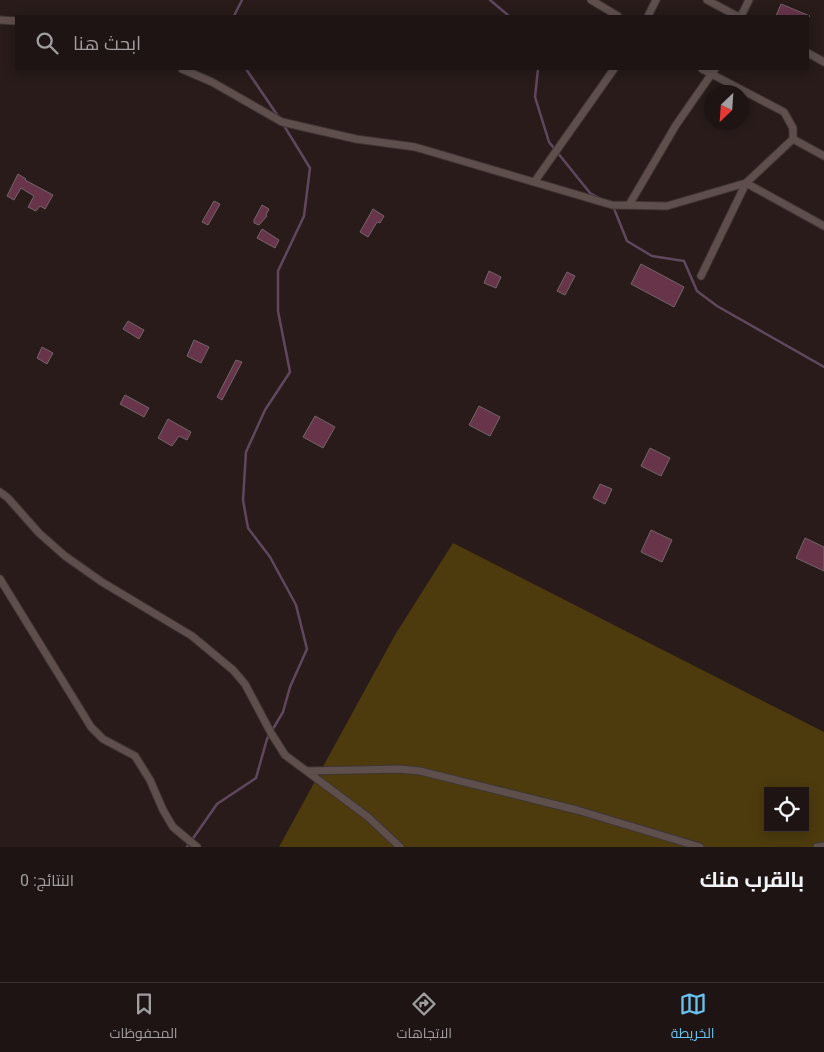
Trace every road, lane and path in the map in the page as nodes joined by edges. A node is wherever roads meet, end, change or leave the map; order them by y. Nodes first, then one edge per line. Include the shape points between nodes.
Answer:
1 (591, 0) edge
2 (656, 0) edge
3 (707, 0) edge
4 (749, 0) edge
5 (616, 15) edge
6 (648, 15) edge
7 (735, 15) edge
8 (742, 15) edge
9 (0, 20) edge
10 (15, 21) edge
11 (809, 54) edge
12 (824, 62) edge
13 (184, 70) edge
14 (613, 70) edge
15 (713, 72) edge
16 (793, 139) junction
17 (824, 156) edge
18 (535, 181) junction
19 (746, 183) junction
20 (629, 205) junction
21 (824, 226) edge
22 (701, 276) dead end
23 (0, 492) edge
24 (0, 578) edge
25 (308, 771) junction
26 (824, 846) edge
27 (197, 847) edge
28 (400, 847) edge
29 (700, 847) edge
30 (817, 847) edge

1 - 5 street
2 - 6 street
3 - 7 street
4 - 8 street
9 - 10 street
11 - 12 street
13 - 18 street via 282,122 356,139 415,147
14 - 18 street
15 - 16 street via 784,112 793,128
15 - 20 street via 676,125
16 - 17 street
16 - 19 street
18 - 20 street via 612,205
19 - 20 street via 667,206
19 - 21 street
19 - 22 street
23 - 25 street via 65,556 192,636 233,670 245,684 276,743 285,755
24 - 27 street via 91,727 103,739 135,756 174,827
25 - 28 street via 368,817
25 - 29 street via 420,771 577,810
26 - 30 street

